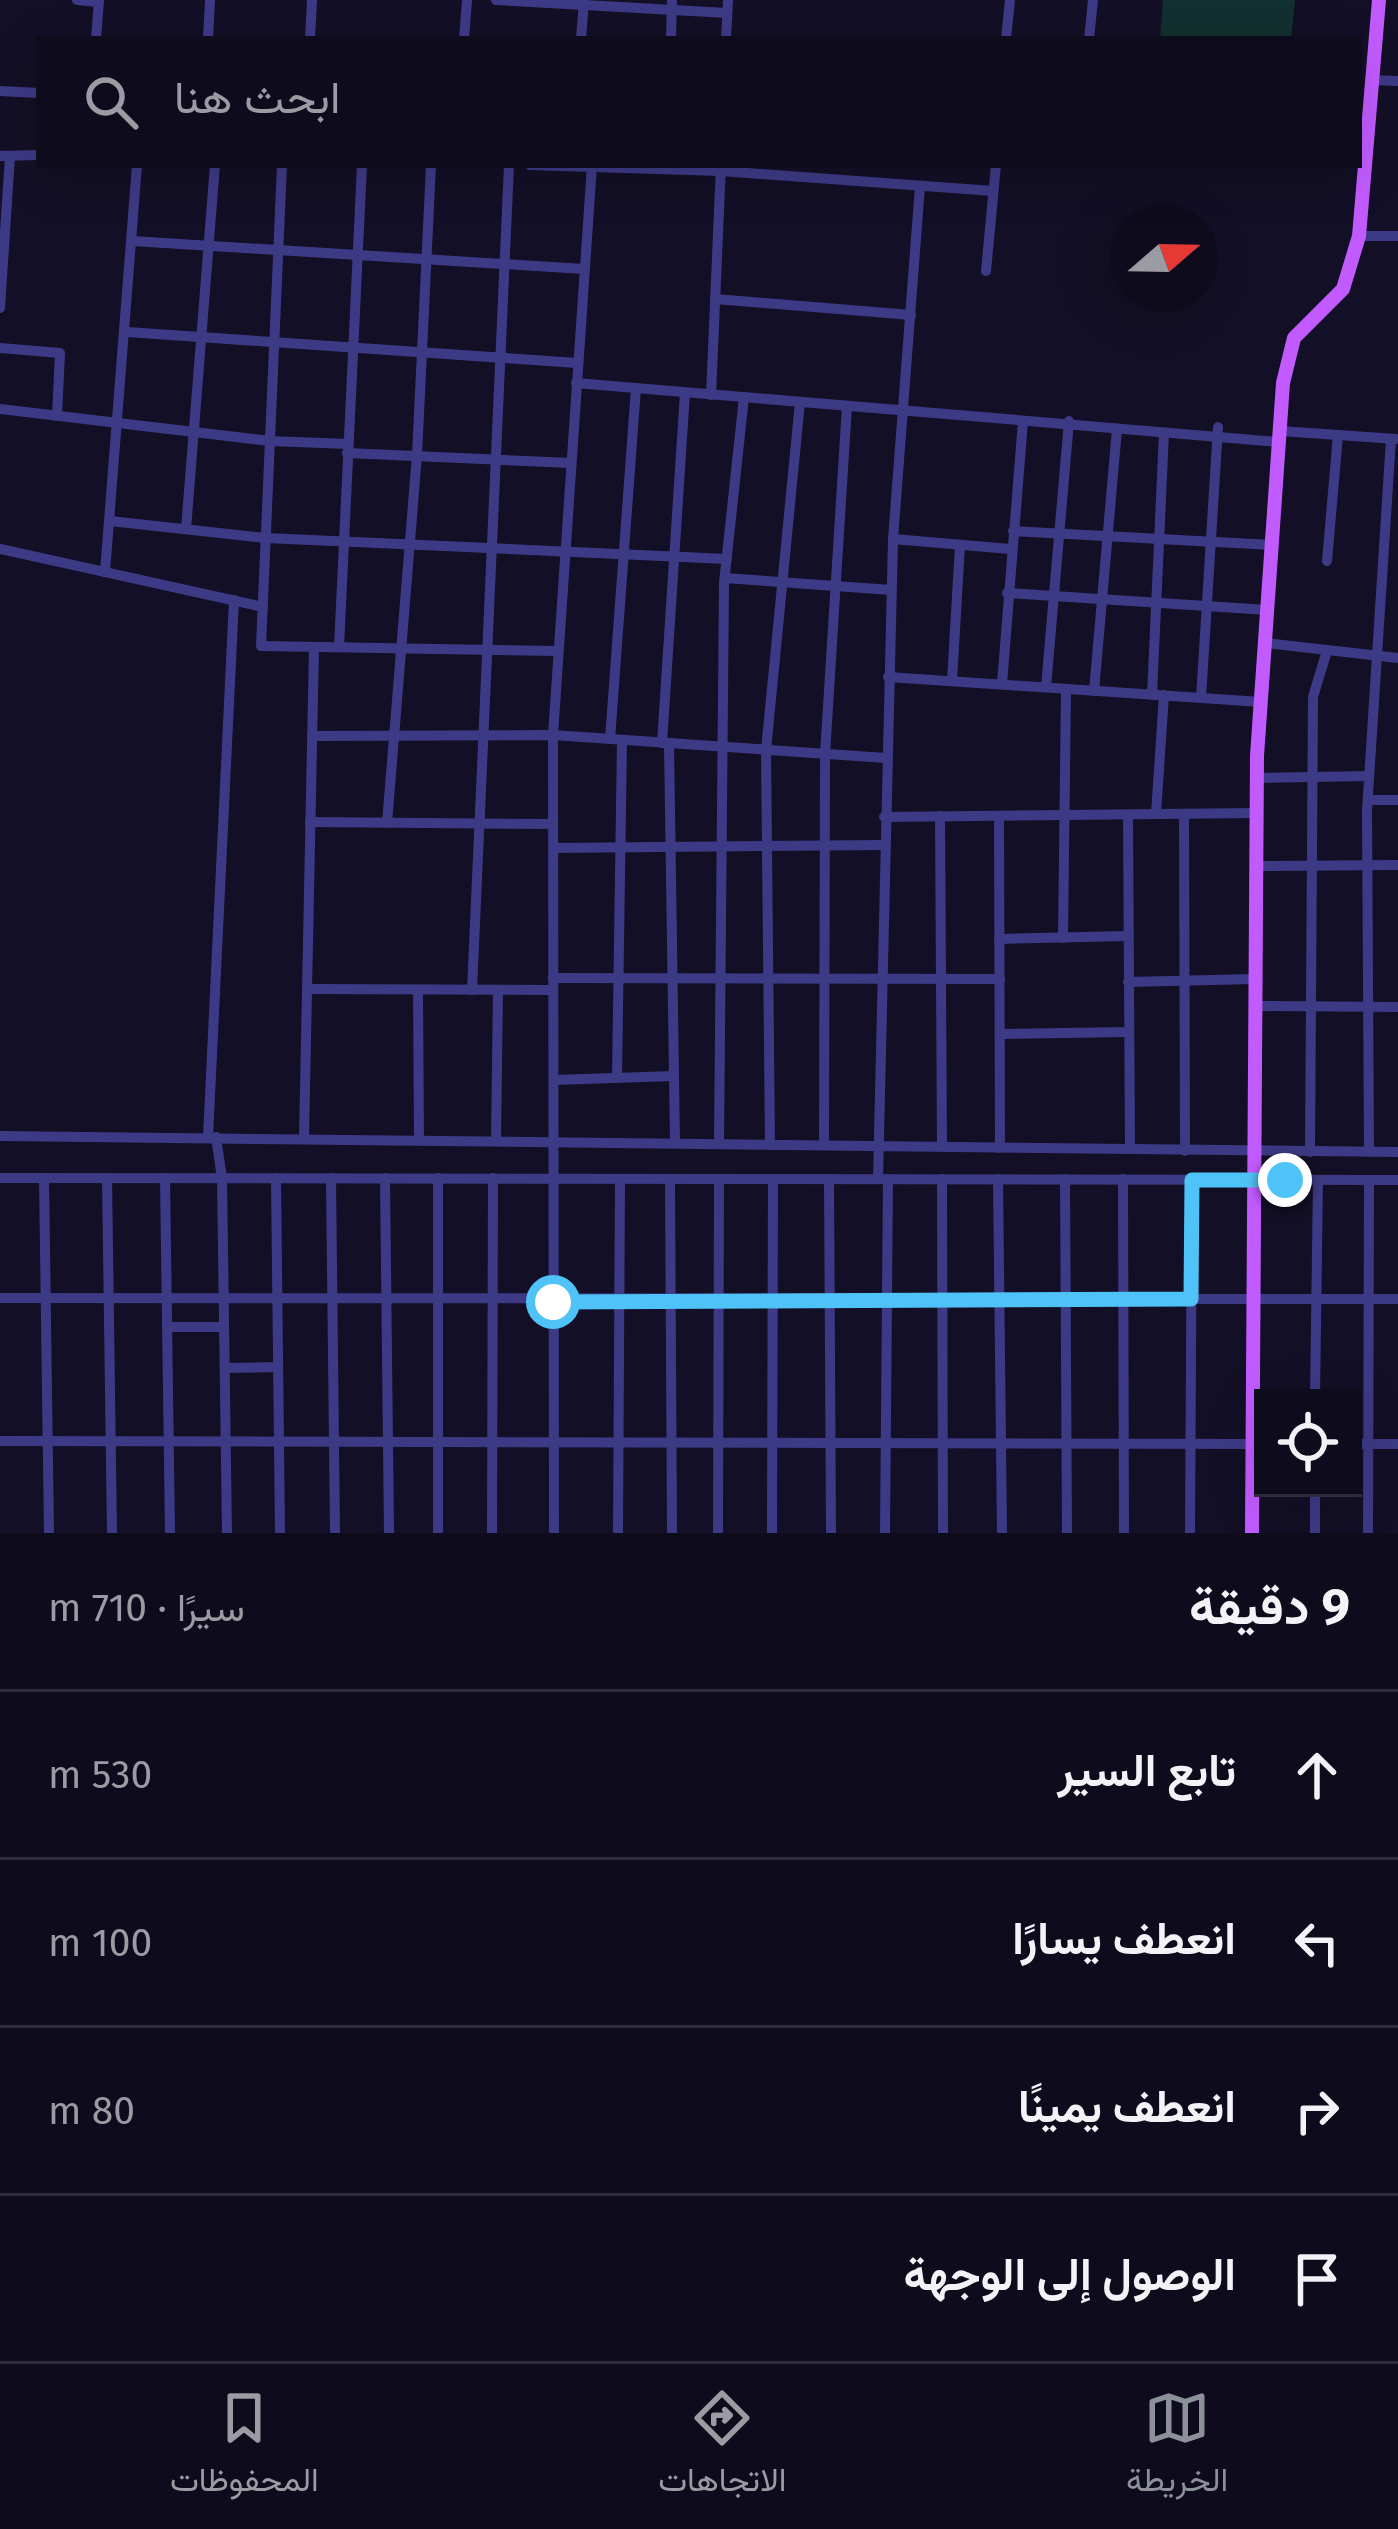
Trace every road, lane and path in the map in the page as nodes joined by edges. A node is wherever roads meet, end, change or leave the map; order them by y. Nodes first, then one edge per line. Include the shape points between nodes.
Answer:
1 (77, 0) edge
2 (210, 0) edge
3 (312, 0) edge
4 (467, 0) edge
5 (496, 0) edge
6 (512, 0) edge
7 (1010, 0) edge
8 (1094, 0) edge
9 (1379, 0) edge
10 (99, 1) edge
11 (584, 3) edge
12 (672, 5) edge
13 (727, 7) edge
14 (97, 36) edge
15 (208, 36) edge
16 (310, 36) edge
17 (464, 36) edge
18 (581, 36) edge
19 (670, 36) edge
20 (1006, 36) edge
21 (1089, 36) edge
22 (1372, 80) junction
23 (1398, 81) edge
24 (0, 91) edge
25 (36, 94) edge
26 (36, 155) edge
27 (5, 156) edge
28 (137, 168) edge
29 (215, 168) edge
30 (282, 168) edge
31 (362, 168) edge
32 (431, 168) edge
33 (509, 168) edge
34 (592, 168) edge
35 (720, 168) edge
36 (995, 168) edge
37 (920, 186) junction
38 (993, 191) junction
39 (1359, 236) junction
40 (1398, 236) edge
41 (132, 241) junction
42 (208, 246) junction
43 (278, 250) junction
44 (357, 255) junction
45 (427, 259) junction
46 (504, 264) junction
47 (584, 269) junction
48 (986, 272) dead end
49 (715, 299) junction
50 (0, 308) edge
51 (911, 315) junction
52 (127, 332) junction
53 (201, 338) junction
54 (274, 345) junction
55 (0, 348) edge
56 (352, 350) junction
57 (422, 354) junction
58 (500, 358) junction
59 (577, 363) junction
60 (576, 383) junction
61 (636, 388) junction
62 (685, 392) junction
63 (711, 395) junction
64 (744, 398) junction
65 (800, 402) junction
66 (847, 406) junction
67 (0, 409) edge
68 (904, 411) junction
69 (56, 416) junction
70 (1023, 421) junction
71 (1069, 423) junction
72 (121, 424) junction
73 (1118, 429) junction
74 (193, 432) junction
75 (1218, 432) junction
76 (1164, 433) junction
77 (1338, 435) junction
78 (1279, 437) junction
79 (1395, 439) edge
80 (270, 441) junction
81 (347, 448) junction
82 (417, 455) junction
83 (496, 459) junction
84 (571, 463) junction
85 (110, 521) junction
86 (186, 529) junction
87 (1012, 532) junction
88 (1056, 534) junction
89 (1108, 537) junction
90 (266, 538) junction
91 (893, 539) junction
92 (1157, 539) junction
93 (344, 542) junction
94 (1210, 542) junction
95 (410, 545) junction
96 (961, 545) junction
97 (1272, 545) junction
98 (491, 548) junction
99 (1010, 549) junction
100 (0, 550) edge
101 (565, 551) junction
102 (623, 554) junction
103 (674, 556) junction
104 (727, 559) junction
105 (1391, 560) edge
106 (1328, 561) dead end
107 (105, 572) junction
108 (725, 578) junction
109 (782, 582) junction
110 (836, 586) junction
111 (891, 590) junction
112 (1007, 593) junction
113 (1052, 597) junction
114 (1102, 599) junction
115 (234, 600) junction
116 (1154, 603) junction
117 (1206, 606) junction
118 (262, 607) junction
119 (1267, 610) junction
120 (1265, 643) junction
121 (314, 647) junction
122 (339, 647) junction
123 (401, 648) junction
124 (487, 650) junction
125 (558, 651) junction
126 (1326, 653) junction
127 (1377, 658) junction
128 (1398, 658) edge
129 (888, 677) junction
130 (952, 681) junction
131 (1002, 685) junction
132 (1046, 688) junction
133 (1066, 689) junction
134 (1094, 691) junction
135 (1158, 695) junction
136 (1201, 698) junction
137 (1261, 702) junction
138 (483, 735) junction
139 (553, 735) junction
140 (312, 736) junction
141 (394, 736) junction
142 (616, 740) junction
143 (666, 743) junction
144 (722, 747) junction
145 (766, 750) junction
146 (825, 754) junction
147 (886, 758) junction
148 (1369, 776) junction
149 (1314, 777) junction
150 (1257, 778) junction
151 (1368, 800) junction
152 (1398, 800) edge
153 (1256, 813) junction
154 (1156, 814) junction
155 (1184, 814) junction
156 (1062, 815) junction
157 (1128, 815) junction
158 (940, 816) junction
159 (999, 816) junction
160 (884, 817) junction
161 (310, 822) junction
162 (387, 823) junction
163 (479, 824) junction
164 (553, 824) junction
165 (884, 845) junction
166 (768, 846) junction
167 (823, 846) junction
168 (670, 847) junction
169 (722, 847) junction
170 (553, 848) junction
171 (621, 848) junction
172 (1368, 865) junction
173 (1398, 865) edge
174 (1256, 866) junction
175 (1315, 866) junction
176 (1128, 936) junction
177 (1063, 938) junction
178 (999, 939) junction
179 (620, 977) junction
180 (670, 977) junction
181 (723, 978) junction
182 (770, 978) junction
183 (821, 978) junction
184 (881, 978) junction
185 (941, 979) junction
186 (1000, 979) junction
187 (1254, 979) junction
188 (1184, 980) junction
189 (1128, 982) junction
190 (554, 984) junction
191 (307, 989) junction
192 (418, 990) junction
193 (472, 990) junction
194 (498, 990) junction
195 (1254, 1006) junction
196 (1312, 1007) junction
197 (1368, 1007) junction
198 (1398, 1007) edge
199 (1129, 1032) junction
200 (1000, 1034) junction
201 (674, 1076) junction
202 (617, 1078) junction
203 (554, 1080) junction
204 (0, 1136) edge
205 (212, 1137) junction
206 (304, 1138) junction
207 (419, 1140) junction
208 (496, 1141) junction
209 (554, 1142) junction
210 (675, 1143) junction
211 (719, 1144) junction
212 (770, 1145) junction
213 (824, 1145) junction
214 (878, 1146) junction
215 (942, 1147) junction
216 (1000, 1148) junction
217 (1130, 1149) junction
218 (1185, 1150) junction
219 (1252, 1151) junction
220 (1310, 1151) junction
221 (1369, 1151) junction
222 (1398, 1152) edge
223 (0, 1178) edge
224 (44, 1178) junction
225 (107, 1178) junction
226 (165, 1178) junction
227 (223, 1178) junction
228 (276, 1178) junction
229 (331, 1178) junction
230 (385, 1178) junction
231 (438, 1178) junction
232 (493, 1178) junction
233 (554, 1179) junction
234 (620, 1179) junction
235 (670, 1179) junction
236 (719, 1179) junction
237 (773, 1179) junction
238 (829, 1179) junction
239 (883, 1179) junction
240 (942, 1179) junction
241 (998, 1179) junction
242 (1065, 1179) junction
243 (1123, 1179) junction
244 (1192, 1180) junction
245 (1251, 1180) junction
246 (1318, 1180) junction
247 (1369, 1180) junction
248 (1398, 1180) edge
249 (0, 1298) edge
250 (46, 1298) junction
251 (109, 1298) junction
252 (166, 1298) junction
253 (224, 1298) junction
254 (277, 1298) junction
255 (332, 1298) junction
256 (386, 1299) junction
257 (438, 1299) junction
258 (493, 1299) junction
259 (1123, 1299) junction
260 (1191, 1299) junction
261 (1251, 1299) junction
262 (1315, 1299) junction
263 (1369, 1299) junction
264 (1398, 1299) edge
265 (830, 1300) junction
266 (887, 1300) junction
267 (943, 1300) junction
268 (1001, 1300) junction
269 (1066, 1300) junction
270 (674, 1301) junction
271 (718, 1301) junction
272 (771, 1301) junction
273 (553, 1302) junction
274 (619, 1302) junction
275 (167, 1327) junction
276 (224, 1327) junction
277 (278, 1367) junction
278 (225, 1368) junction
279 (1255, 1389) edge
280 (1315, 1389) edge
281 (0, 1442) edge
282 (47, 1442) junction
283 (111, 1442) junction
284 (168, 1442) junction
285 (226, 1442) junction
286 (279, 1442) junction
287 (334, 1442) junction
288 (388, 1442) junction
289 (438, 1442) junction
290 (493, 1442) junction
291 (554, 1443) junction
292 (619, 1443) junction
293 (673, 1443) junction
294 (718, 1443) junction
295 (771, 1444) junction
296 (831, 1444) junction
297 (886, 1444) junction
298 (943, 1444) junction
299 (1002, 1444) junction
300 (1066, 1444) junction
301 (1124, 1444) junction
302 (1190, 1444) junction
303 (1254, 1444) edge
304 (1362, 1444) edge
305 (1368, 1444) junction
306 (1398, 1444) edge
307 (1254, 1497) edge
308 (1315, 1497) edge
309 (49, 1533) edge
310 (112, 1533) edge
311 (170, 1533) edge
312 (227, 1533) edge
313 (280, 1533) edge
314 (335, 1533) edge
315 (389, 1533) edge
316 (437, 1533) edge
317 (492, 1533) edge
318 (554, 1533) edge
319 (618, 1533) edge
320 (672, 1533) edge
321 (718, 1533) edge
322 (772, 1533) edge
323 (831, 1533) edge
324 (885, 1533) edge
325 (943, 1533) edge
326 (1002, 1533) edge
327 (1066, 1533) edge
328 (1124, 1533) edge
329 (1190, 1533) edge
330 (1252, 1533) edge
331 (1316, 1533) edge
332 (1368, 1533) edge

1 - 10 street
2 - 15 street
3 - 16 street
4 - 17 street
5 - 6 street
6 - 11 street
7 - 20 street
8 - 21 street
9 - 22 main road
10 - 14 street
11 - 12 street
11 - 18 street
12 - 13 street
12 - 19 street
22 - 23 street
22 - 39 main road
24 - 25 street
26 - 27 street
27 - 50 street
28 - 41 street
29 - 42 street
30 - 43 street
31 - 44 street
32 - 45 street
33 - 46 street
34 - 47 street
35 - 37 street
35 - 49 street
36 - 38 street
37 - 38 street
37 - 51 street
38 - 48 street
39 - 40 street
39 - 78 main road via 1343,289 1294,338
41 - 42 street
41 - 52 street
42 - 43 street
42 - 53 street
43 - 44 street
43 - 54 street
44 - 45 street
44 - 56 street
45 - 46 street
45 - 57 street
46 - 47 street
46 - 58 street
47 - 59 street
49 - 51 street
49 - 63 street
51 - 68 street
52 - 53 street
52 - 72 street
53 - 54 street
53 - 74 street
54 - 56 street
54 - 80 street
55 - 69 street via 60,352
56 - 57 street
56 - 81 street
57 - 58 street
57 - 82 street
58 - 59 street
58 - 83 street
59 - 60 street
60 - 61 street
60 - 84 street
61 - 62 street
61 - 102 street
62 - 63 street
62 - 103 street
63 - 64 street
64 - 65 street
64 - 104 street
65 - 66 street
65 - 109 street
66 - 68 street
66 - 110 street
67 - 69 street
68 - 70 street
68 - 91 street
69 - 72 street
70 - 71 street
70 - 87 street
71 - 73 street
71 - 88 street
72 - 74 street
72 - 85 street
73 - 76 street
73 - 89 street
74 - 80 street
74 - 86 street
75 - 76 street
75 - 78 street
75 - 94 street
76 - 92 street
77 - 78 street
77 - 79 street
77 - 106 street
78 - 97 main road
79 - 105 street
80 - 81 street
80 - 90 street
81 - 82 street
81 - 93 street
82 - 83 street
82 - 95 street
83 - 84 street
83 - 98 street
84 - 101 street
85 - 86 street
85 - 107 street
86 - 90 street
87 - 88 street
87 - 99 street
88 - 89 street
88 - 113 street
89 - 92 street
89 - 114 street
90 - 93 street
90 - 118 street
91 - 96 street
91 - 111 street
92 - 94 street
92 - 116 street
93 - 95 street
93 - 122 street
94 - 97 street
94 - 117 street
95 - 98 street
95 - 123 street
96 - 99 street
96 - 130 street
97 - 119 main road
98 - 101 street
98 - 124 street
99 - 112 street
100 - 107 street
101 - 102 street
101 - 125 street
102 - 103 street
102 - 142 street
103 - 104 street
103 - 143 street
104 - 108 street
105 - 127 street
107 - 115 street
108 - 109 street
108 - 144 street
109 - 110 street
109 - 145 street
110 - 111 street
110 - 146 street
111 - 129 street
112 - 113 street
112 - 131 street
113 - 114 street
113 - 132 street
114 - 116 street
114 - 134 street
115 - 118 street
115 - 205 street
116 - 117 street
116 - 135 street
117 - 119 street
117 - 136 street
118 - 121 street via 261,646
119 - 120 main road
120 - 126 street
120 - 137 main road
121 - 122 street
121 - 140 street
122 - 123 street
123 - 124 street
123 - 141 street
124 - 125 street
124 - 138 street
125 - 139 street
126 - 127 street
126 - 149 street via 1313,697
127 - 128 street
127 - 148 street
129 - 130 street
129 - 147 street
130 - 131 street
131 - 132 street
132 - 133 street
133 - 134 street
133 - 156 street
134 - 135 street
135 - 136 street
135 - 154 street
136 - 137 street
137 - 150 main road
138 - 139 street
138 - 141 street
138 - 163 street
139 - 142 street
139 - 164 street
140 - 141 street
140 - 161 street
141 - 162 street
142 - 143 street
142 - 171 street
143 - 144 street
143 - 168 street
144 - 145 street
144 - 169 street
145 - 146 street
145 - 166 street
146 - 147 street
146 - 167 street
147 - 160 street
148 - 149 street
148 - 151 street
149 - 150 street
149 - 175 street
150 - 153 main road
151 - 152 street
151 - 172 street
153 - 155 street
153 - 174 main road
154 - 155 street
154 - 157 street
155 - 188 street
156 - 157 street
156 - 159 street
156 - 177 street
157 - 176 street
158 - 159 street
158 - 160 street
158 - 185 street
159 - 178 street
160 - 165 street
161 - 162 street
161 - 191 street
162 - 163 street
163 - 164 street
163 - 193 street
164 - 170 street
165 - 167 street
165 - 184 street
166 - 167 street
166 - 169 street
166 - 182 street
167 - 183 street
168 - 169 street
168 - 171 street
168 - 180 street
169 - 181 street
170 - 171 street
170 - 190 street
171 - 179 street
172 - 173 street
172 - 175 street
172 - 197 street
174 - 175 street
174 - 187 main road
175 - 196 street
176 - 177 street
176 - 189 street
177 - 178 street
178 - 186 street
179 - 180 street
179 - 190 street
179 - 202 street
180 - 181 street
180 - 201 street
181 - 182 street
181 - 211 street
182 - 183 street
182 - 212 street
183 - 184 street
183 - 213 street
184 - 185 street
184 - 214 street
185 - 186 street
185 - 215 street
186 - 200 street
187 - 188 street
187 - 195 main road
188 - 189 street
188 - 218 street
189 - 199 street
190 - 194 street
190 - 203 street
191 - 192 street
191 - 206 street
192 - 193 street
192 - 207 street
193 - 194 street
194 - 208 street
195 - 196 street
195 - 219 main road
196 - 197 street
196 - 220 street
197 - 198 street
197 - 221 street
199 - 200 street
199 - 217 street
200 - 216 street
201 - 202 street
201 - 210 street
202 - 203 street
203 - 209 street
204 - 205 street
205 - 206 street
205 - 227 street
206 - 207 street
207 - 208 street
208 - 209 street
209 - 210 street
209 - 233 street
210 - 211 street
211 - 212 street
212 - 213 street
213 - 214 street
214 - 215 street
214 - 239 street
215 - 216 street
216 - 217 street
217 - 218 street
218 - 219 street
219 - 220 street
219 - 245 main road
220 - 221 street
221 - 222 street
223 - 224 street
224 - 225 street
224 - 250 street
225 - 226 street
225 - 251 street
226 - 227 street
226 - 252 street
227 - 228 street
227 - 253 street
228 - 229 street
228 - 254 street
229 - 230 street
229 - 255 street
230 - 231 street
230 - 256 street
231 - 232 street
231 - 257 street
232 - 233 street
232 - 258 street
233 - 234 street
233 - 273 street
234 - 235 street
234 - 274 street
235 - 236 street
235 - 270 street
236 - 237 street
236 - 271 street
237 - 238 street
237 - 272 street
238 - 239 street
238 - 265 street
239 - 240 street
239 - 266 street
240 - 241 street
240 - 267 street
241 - 242 street
241 - 268 street
242 - 243 street
242 - 269 street
243 - 244 street
243 - 259 street
244 - 245 street
244 - 260 street
245 - 246 street
245 - 261 main road
246 - 247 street
246 - 262 street
247 - 248 street
247 - 263 street
249 - 250 street
250 - 251 street
250 - 282 street
251 - 252 street
251 - 283 street
252 - 253 street
252 - 275 street
253 - 254 street
253 - 276 street
254 - 255 street
254 - 277 street
255 - 256 street
255 - 287 street
256 - 257 street
256 - 288 street
257 - 258 street
257 - 289 street
258 - 273 street
258 - 290 street
259 - 260 street
259 - 269 street
259 - 301 street
260 - 261 street
260 - 302 street
261 - 262 street
261 - 279 main road
262 - 263 street
262 - 280 street
263 - 264 street
263 - 305 street
265 - 266 street
265 - 272 street
265 - 296 street
266 - 267 street
266 - 297 street
267 - 268 street
267 - 298 street
268 - 269 street
268 - 299 street
269 - 300 street
270 - 271 street
270 - 274 street
270 - 293 street
271 - 272 street
271 - 294 street
272 - 295 street
273 - 274 street
273 - 291 street
274 - 292 street
275 - 276 street
275 - 284 street
276 - 278 street
277 - 278 street
277 - 286 street
278 - 285 street
281 - 282 street
282 - 283 street
282 - 309 street
283 - 284 street
283 - 310 street
284 - 285 street
284 - 311 street
285 - 286 street
285 - 312 street
286 - 287 street
286 - 313 street
287 - 288 street
287 - 314 street
288 - 289 street
288 - 315 street
289 - 290 street
289 - 316 street
290 - 291 street
290 - 317 street
291 - 292 street
291 - 318 street
292 - 293 street
292 - 319 street
293 - 294 street
293 - 320 street
294 - 295 street
294 - 321 street
295 - 296 street
295 - 322 street
296 - 297 street
296 - 323 street
297 - 298 street
297 - 324 street
298 - 299 street
298 - 325 street
299 - 300 street
299 - 326 street
300 - 301 street
300 - 327 street
301 - 302 street
301 - 328 street
302 - 303 street
302 - 329 street
304 - 305 street
305 - 306 street
305 - 332 street
307 - 330 main road
308 - 331 street

